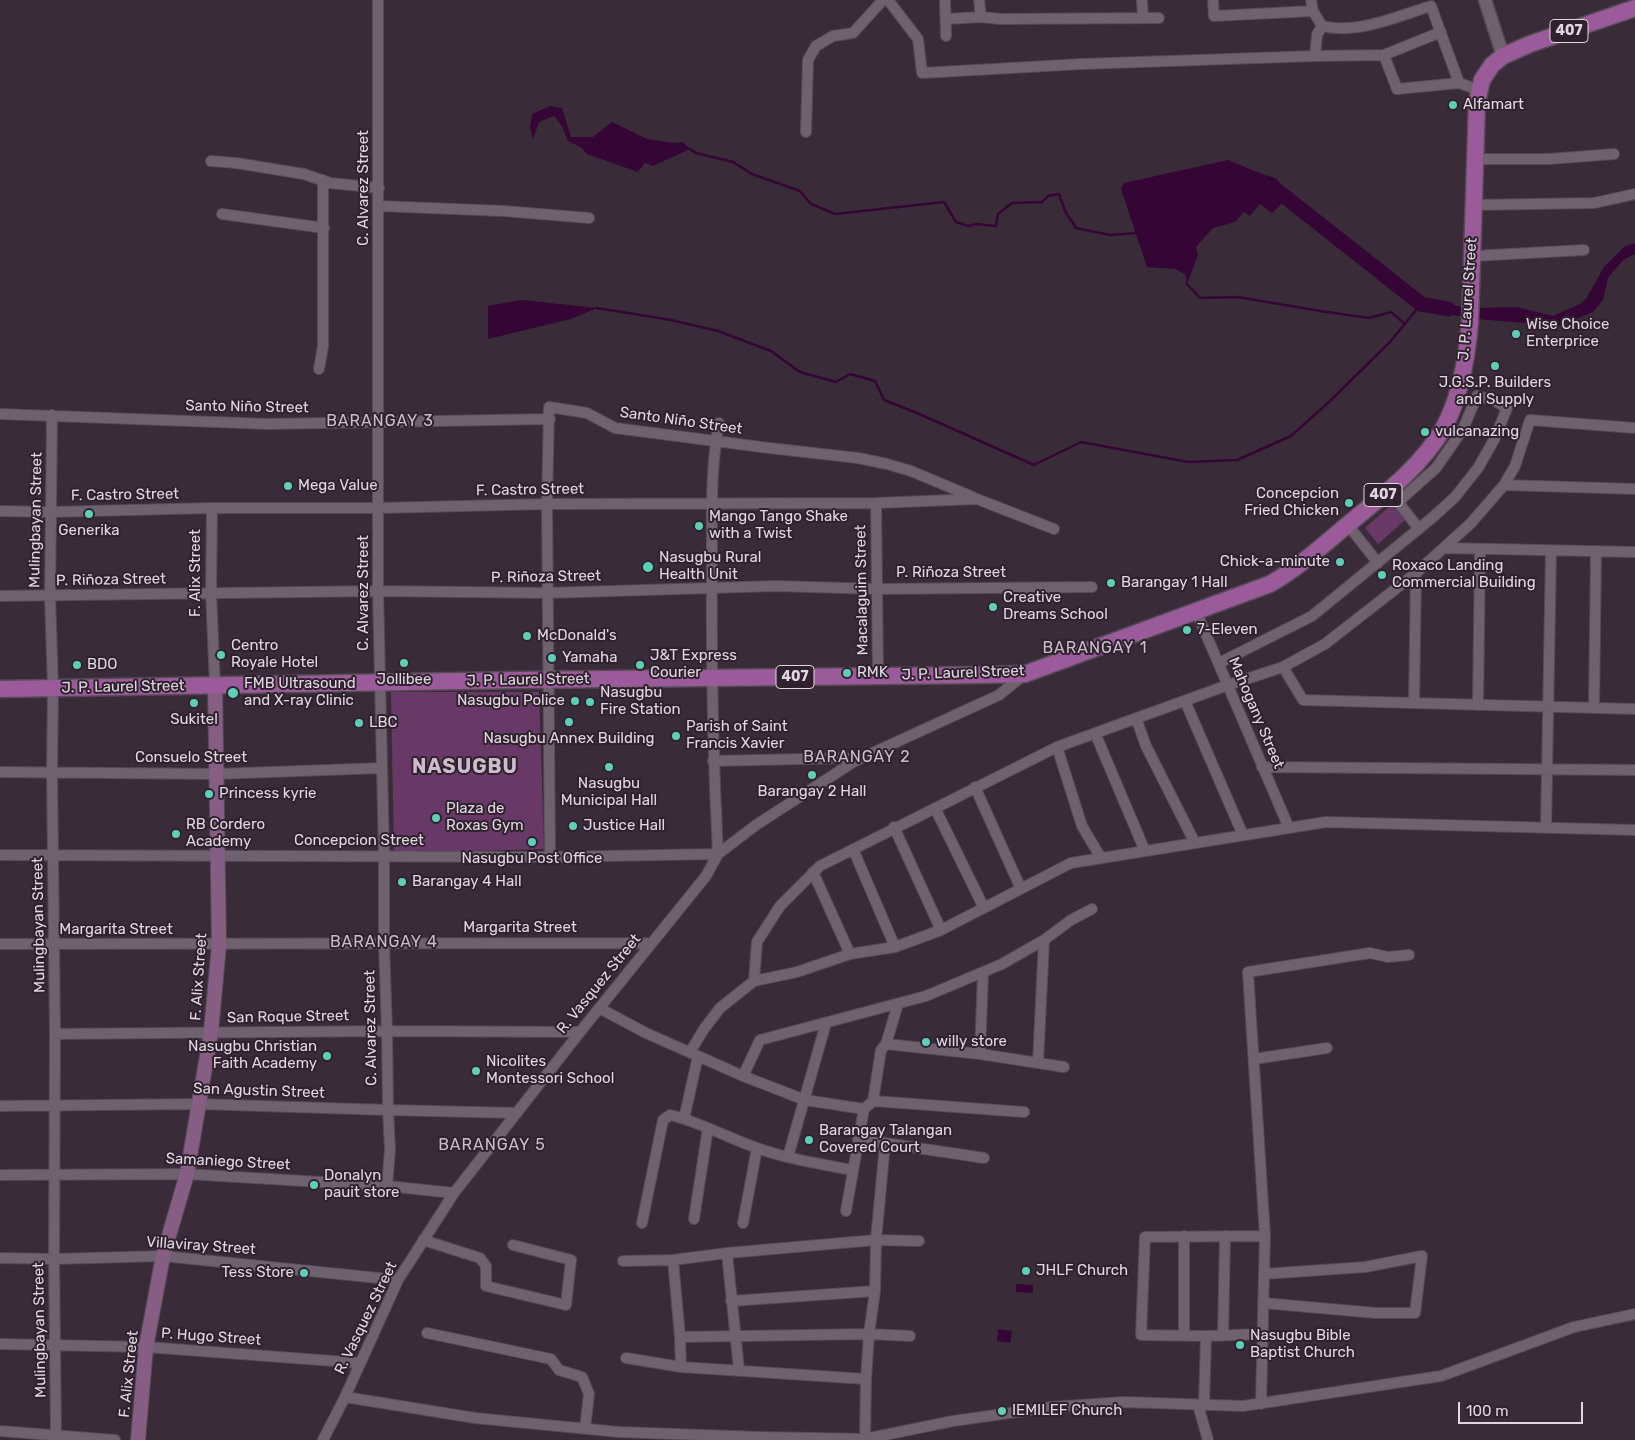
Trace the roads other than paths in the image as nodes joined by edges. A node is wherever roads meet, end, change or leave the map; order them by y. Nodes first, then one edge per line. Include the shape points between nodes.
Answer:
1 (378, 0) edge
2 (883, 0) edge
3 (888, 0) edge
4 (945, 0) edge
5 (978, 0) edge
6 (1142, 0) edge
7 (1213, 0) edge
8 (1311, 0) edge
9 (1485, 0) edge
10 (1635, 8) edge
11 (1313, 11) junction
12 (981, 17) junction
13 (1143, 18) junction
14 (1159, 18) dead end
15 (946, 19) junction
16 (1322, 26) junction
17 (1441, 32) junction
18 (946, 36) dead end
19 (1384, 55) junction
20 (1315, 56) junction
21 (1504, 56) junction
22 (1459, 83) junction
23 (1479, 90) junction
24 (806, 132) dead end
25 (1614, 154) dead end
26 (1476, 159) junction
27 (211, 161) dead end
28 (323, 180) junction
29 (379, 188) junction
30 (1635, 194) edge
31 (1474, 205) junction
32 (378, 206) junction
33 (222, 214) dead end
34 (589, 218) dead end
35 (324, 228) junction
36 (1584, 250) dead end
37 (1473, 256) junction
38 (320, 369) dead end
39 (0, 414) edge
40 (52, 415) junction
41 (550, 419) junction
42 (378, 423) junction
43 (719, 423) dead end
44 (1635, 428) edge
45 (715, 441) junction
46 (1504, 485) junction
47 (1635, 488) edge
48 (977, 499) junction
49 (713, 502) junction
50 (876, 503) junction
51 (547, 504) junction
52 (212, 508) junction
53 (379, 508) junction
54 (0, 511) edge
55 (50, 512) junction
56 (1348, 525) junction
57 (1054, 529) dead end
58 (1418, 529) junction
59 (1445, 548) junction
60 (1480, 549) junction
61 (1551, 550) junction
62 (1596, 551) junction
63 (1635, 552) edge
64 (1378, 563) junction
65 (1416, 573) junction
66 (1092, 587) dead end
67 (712, 589) junction
68 (878, 589) junction
69 (378, 591) junction
70 (211, 593) junction
71 (547, 593) junction
72 (0, 596) edge
73 (50, 596) junction
74 (1196, 611) junction
75 (1223, 661) dead end
76 (1284, 667) junction
77 (1025, 674) junction
78 (878, 676) junction
79 (712, 678) junction
80 (549, 680) junction
81 (380, 683) junction
82 (214, 685) junction
83 (1228, 685) junction
84 (53, 688) junction
85 (0, 689) edge
86 (1185, 701) junction
87 (1414, 703) junction
88 (1478, 705) junction
89 (1547, 707) junction
90 (1594, 708) junction
91 (1635, 709) edge
92 (1136, 718) junction
93 (1095, 733) junction
94 (1057, 747) junction
95 (713, 761) junction
96 (855, 761) junction
97 (1262, 766) junction
98 (382, 768) junction
99 (1547, 770) junction
100 (1635, 770) edge
101 (0, 772) edge
102 (52, 772) junction
103 (216, 774) junction
104 (975, 787) junction
105 (934, 808) junction
106 (894, 827) junction
107 (1290, 828) junction
108 (1546, 828) junction
109 (1635, 830) edge
110 (1243, 835) junction
111 (1194, 843) junction
112 (853, 849) junction
113 (1145, 851) junction
114 (53, 854) junction
115 (718, 854) junction
116 (0, 855) edge
117 (384, 855) junction
118 (218, 856) junction
119 (550, 857) junction
120 (1101, 858) junction
121 (813, 872) junction
122 (1021, 889) junction
123 (984, 908) junction
124 (1092, 909) dead end
125 (941, 930) junction
126 (1044, 940) junction
127 (384, 943) junction
128 (651, 943) junction
129 (0, 944) edge
130 (54, 945) junction
131 (219, 945) junction
132 (895, 947) junction
133 (850, 954) junction
134 (1409, 955) dead end
135 (983, 972) junction
136 (754, 981) junction
137 (898, 1004) junction
138 (599, 1008) junction
139 (826, 1023) junction
140 (387, 1031) junction
141 (211, 1032) junction
142 (580, 1032) junction
143 (56, 1034) junction
144 (886, 1044) junction
145 (1327, 1048) dead end
146 (694, 1054) junction
147 (980, 1054) junction
148 (1254, 1059) junction
149 (1038, 1063) junction
150 (1064, 1067) dead end
151 (743, 1076) junction
152 (804, 1100) junction
153 (873, 1101) junction
154 (199, 1104) junction
155 (0, 1106) edge
156 (56, 1106) junction
157 (388, 1110) junction
158 (864, 1110) junction
159 (1024, 1112) dead end
160 (517, 1113) junction
161 (684, 1118) junction
162 (708, 1128) junction
163 (858, 1139) junction
164 (885, 1144) junction
165 (757, 1148) junction
166 (788, 1157) junction
167 (984, 1158) dead end
168 (852, 1170) junction
169 (187, 1174) junction
170 (0, 1175) edge
171 (55, 1175) junction
172 (387, 1186) junction
173 (454, 1193) junction
174 (846, 1210) dead end
175 (694, 1218) dead end
176 (642, 1223) dead end
177 (743, 1223) dead end
178 (1184, 1236) junction
179 (1225, 1236) junction
180 (1265, 1236) junction
181 (423, 1240) junction
182 (876, 1240) junction
183 (919, 1241) dead end
184 (513, 1245) dead end
185 (727, 1253) junction
186 (163, 1256) junction
187 (0, 1258) edge
188 (54, 1259) junction
189 (673, 1260) junction
190 (623, 1261) dead end
191 (1264, 1274) junction
192 (398, 1280) junction
193 (875, 1291) junction
194 (732, 1301) junction
195 (1263, 1303) junction
196 (1635, 1314) edge
197 (427, 1333) dead end
198 (869, 1334) junction
199 (1262, 1334) junction
200 (910, 1336) dead end
201 (1184, 1336) junction
202 (1206, 1336) junction
203 (1223, 1336) junction
204 (680, 1337) junction
205 (735, 1337) junction
206 (0, 1344) edge
207 (55, 1345) junction
208 (146, 1347) junction
209 (626, 1358) dead end
210 (360, 1363) junction
211 (681, 1367) junction
212 (739, 1370) junction
213 (866, 1379) junction
214 (345, 1397) junction
215 (1261, 1404) junction
216 (1201, 1405) junction
217 (585, 1428) junction
218 (0, 1430) edge
219 (56, 1435) junction
220 (814, 1439) edge
221 (865, 1439) edge
222 (115, 1440) edge
223 (138, 1440) edge
224 (323, 1440) edge
225 (1208, 1440) edge

1 - 29 street, C. Alvarez Street
2 - 24 street via 853,33 833,36 816,46 808,60
3 - 20 street via 918,39 922,73
4 - 15 street
5 - 12 street
6 - 13 street
7 - 11 street via 1214,16
8 - 11 street
9 - 21 street
10 - 21 main road, J. P. Laurel Street / 407
11 - 16 street
12 - 13 street via 1001,20
12 - 15 street
13 - 14 street
15 - 18 street
16 - 17 street via 1334,29 1358,27 1431,6
16 - 20 street via 1317,35
17 - 19 street
17 - 22 street
19 - 20 street
19 - 22 street via 1397,89
21 - 23 main road, J. P. Laurel Street / 407 via 1492,65
22 - 23 street
23 - 26 main road, J. P. Laurel Street / 407
25 - 26 street
26 - 31 main road, J. P. Laurel Street / 407
27 - 28 street via 304,174
28 - 29 street
28 - 35 street
29 - 32 street, C. Alvarez Street
30 - 31 street via 1594,203
31 - 37 main road, J. P. Laurel Street / 407
32 - 34 street
32 - 42 street, C. Alvarez Street
33 - 35 street
35 - 38 street
36 - 37 street
37 - 56 main road, J. P. Laurel Street / 407 via 1468,341 1458,394 1443,428 1418,463
39 - 40 street, Santo Niño Street
40 - 42 street, Santo Niño Street via 269,424
40 - 55 street, Mulingbayan Street
41 - 42 street, Santo Niño Street
41 - 45 street, Santo Niño Street via 549,407 587,413 615,428
41 - 51 street
42 - 53 street, C. Alvarez Street
43 - 45 street
44 - 46 street via 1530,420 1515,466
45 - 48 street, Santo Niño Street via 887,464
45 - 49 street
46 - 47 street
46 - 59 street
48 - 50 street, F. Castro Street
48 - 57 street, F. Castro Street
49 - 50 street, F. Castro Street
49 - 51 street, F. Castro Street
49 - 67 street
50 - 68 street, Macalaguim Street
51 - 53 street, F. Castro Street
51 - 71 street
52 - 53 street, F. Castro Street
52 - 55 street, F. Castro Street
52 - 70 street, F. Alix Street
53 - 69 street, C. Alvarez Street
54 - 55 street, F. Castro Street
55 - 73 street, Mulingbayan Street
56 - 64 street
56 - 74 main road, J. P. Laurel Street / 407 via 1270,584
58 - 58 street via 1398,502 1436,468 1462,429 1477,396 1507,408 1478,468 1455,497
58 - 64 street
59 - 60 street
59 - 65 street
60 - 61 street
60 - 88 street
61 - 62 street
61 - 89 street
62 - 63 street
62 - 90 street
64 - 75 street via 1312,616
65 - 76 street via 1324,644
65 - 87 street
66 - 68 street, P. Riñoza Street
67 - 68 street, P. Riñoza Street via 776,586
67 - 71 street, P. Riñoza Street
67 - 79 street
68 - 78 street, Macalaguim Street
69 - 70 street, P. Riñoza Street
69 - 71 street, P. Riñoza Street
69 - 81 street, C. Alvarez Street
70 - 73 street, P. Riñoza Street
70 - 82 street, F. Alix Street
71 - 80 street
72 - 73 street, P. Riñoza Street
73 - 84 street, Mulingbayan Street
74 - 77 main road, J. P. Laurel Street / 407
74 - 83 street, Mahogany Street
76 - 83 street
76 - 87 street via 1303,700
77 - 78 main road, J. P. Laurel Street / 407
77 - 96 street, R. Vasquez Street via 999,695
78 - 79 main road, J. P. Laurel Street / 407
79 - 80 main road, J. P. Laurel Street / 407
79 - 95 street
80 - 81 main road, J. P. Laurel Street / 407
80 - 119 street
81 - 82 main road, J. P. Laurel Street / 407
81 - 98 street, C. Alvarez Street
82 - 84 main road, J. P. Laurel Street / 407
82 - 103 main road, F. Alix Street
83 - 86 street
83 - 97 street, Mahogany Street
84 - 85 main road, J. P. Laurel Street / 407
84 - 102 street, Mulingbayan Street
86 - 92 street
86 - 110 street
87 - 88 street
88 - 89 street
89 - 90 street
89 - 99 street
90 - 91 street
92 - 93 street
92 - 111 street via 1146,746
93 - 94 street
93 - 113 street
94 - 104 street
94 - 120 street via 1082,826
95 - 96 street via 846,758
95 - 115 street
96 - 115 street, R. Vasquez Street via 756,825
97 - 99 street
97 - 107 street, Mahogany Street
98 - 103 street, Consuelo Street
98 - 117 street, C. Alvarez Street
99 - 100 street
99 - 108 street
101 - 102 street, Consuelo Street
102 - 103 street, Consuelo Street
102 - 114 street, Mulingbayan Street
103 - 118 main road, F. Alix Street
104 - 105 street
104 - 122 street
105 - 106 street
105 - 123 street
106 - 112 street
106 - 125 street
107 - 108 street via 1326,822
107 - 110 street
108 - 109 street
110 - 111 street
111 - 113 street
112 - 121 street
112 - 132 street
113 - 120 street
114 - 116 street, Concepcion Street
114 - 118 street, Concepcion Street
114 - 130 street, Mulingbayan Street
115 - 119 street, Concepcion Street
115 - 128 street, R. Vasquez Street via 706,876
117 - 118 street, Concepcion Street
117 - 119 street, Concepcion Street
117 - 127 street, C. Alvarez Street
118 - 131 main road, F. Alix Street
120 - 122 street via 1071,863
121 - 133 street
121 - 136 street via 780,906 757,942
122 - 123 street
123 - 125 street
124 - 126 street
125 - 132 street
126 - 135 street
126 - 149 street
127 - 128 street, Margarita Street
127 - 131 street, Margarita Street
127 - 140 street, C. Alvarez Street
128 - 138 street, R. Vasquez Street
129 - 130 street, Margarita Street
130 - 131 street, Margarita Street
130 - 143 street, Mulingbayan Street
131 - 141 main road, F. Alix Street
132 - 133 street
133 - 136 street via 796,972
134 - 148 street via 1388,957 1370,953 1248,972
135 - 137 street
135 - 147 street
136 - 146 street via 720,1008 704,1029
137 - 139 street
137 - 144 street
138 - 142 street, R. Vasquez Street
138 - 146 street
139 - 151 street via 760,1040
139 - 152 street
140 - 141 street, San Roque Street
140 - 142 street, San Roque Street
140 - 157 street, C. Alvarez Street
141 - 143 street, San Roque Street
141 - 154 main road, F. Alix Street
142 - 160 street, R. Vasquez Street
143 - 156 street, Mulingbayan Street
144 - 147 street
144 - 153 street via 881,1050
145 - 148 street
146 - 151 street
146 - 161 street
147 - 149 street
148 - 180 street
149 - 150 street
151 - 152 street
152 - 158 street
152 - 166 street
153 - 158 street
153 - 159 street
154 - 156 street, San Agustin Street
154 - 157 street, San Agustin Street
154 - 169 main road, F. Alix Street
155 - 156 street, San Agustin Street
156 - 171 street, Mulingbayan Street
157 - 160 street, San Agustin Street
157 - 172 street, C. Alvarez Street via 390,1150
158 - 163 street
160 - 173 street, R. Vasquez Street
161 - 162 street
161 - 176 street via 670,1115 663,1120
162 - 165 street
162 - 175 street
163 - 164 street
163 - 168 street
164 - 167 street
164 - 182 street
165 - 166 street
165 - 177 street
166 - 168 street
168 - 174 street
169 - 171 street, Samaniego Street
169 - 172 street, Samaniego Street
169 - 186 main road, F. Alix Street
170 - 171 street, Samaniego Street
171 - 188 street, Mulingbayan Street
172 - 173 street, Samaniego Street
173 - 181 street, R. Vasquez Street
178 - 179 street
178 - 201 street
178 - 201 street via 1145,1236 1141,1335
179 - 180 street
179 - 203 street
180 - 191 street
181 - 184 street via 480,1258 486,1266 486,1286 566,1305 571,1260
181 - 192 street, R. Vasquez Street
182 - 183 street
182 - 185 street
182 - 193 street
185 - 189 street
185 - 194 street
186 - 188 street, Villaviray Street
186 - 192 street, Villaviray Street
186 - 208 main road, F. Alix Street
187 - 188 street, Villaviray Street
188 - 207 street, Mulingbayan Street
189 - 190 street
189 - 204 street
191 - 195 street
191 - 195 street via 1365,1267 1422,1256 1415,1313 1376,1313
192 - 210 street, R. Vasquez Street
193 - 194 street
193 - 198 street
194 - 205 street
195 - 199 street
196 - 215 street via 1574,1327 1441,1376
197 - 217 street via 551,1359 559,1370 582,1377 589,1394
198 - 200 street
198 - 205 street
198 - 213 street
199 - 203 street
199 - 215 street
201 - 202 street
202 - 203 street
202 - 216 street
204 - 205 street
204 - 211 street
205 - 212 street
206 - 207 street, P. Hugo Street
207 - 208 street, P. Hugo Street
207 - 219 street, Mulingbayan Street
208 - 210 street, P. Hugo Street
208 - 223 main road, F. Alix Street
209 - 211 street
210 - 214 street, R. Vasquez Street
211 - 212 street
212 - 213 street
213 - 221 street
214 - 217 street via 475,1418
214 - 224 street, R. Vasquez Street
215 - 216 street
216 - 221 street via 1124,1402 1052,1407
216 - 225 street
217 - 220 street
218 - 219 street
219 - 222 street
220 - 221 street

